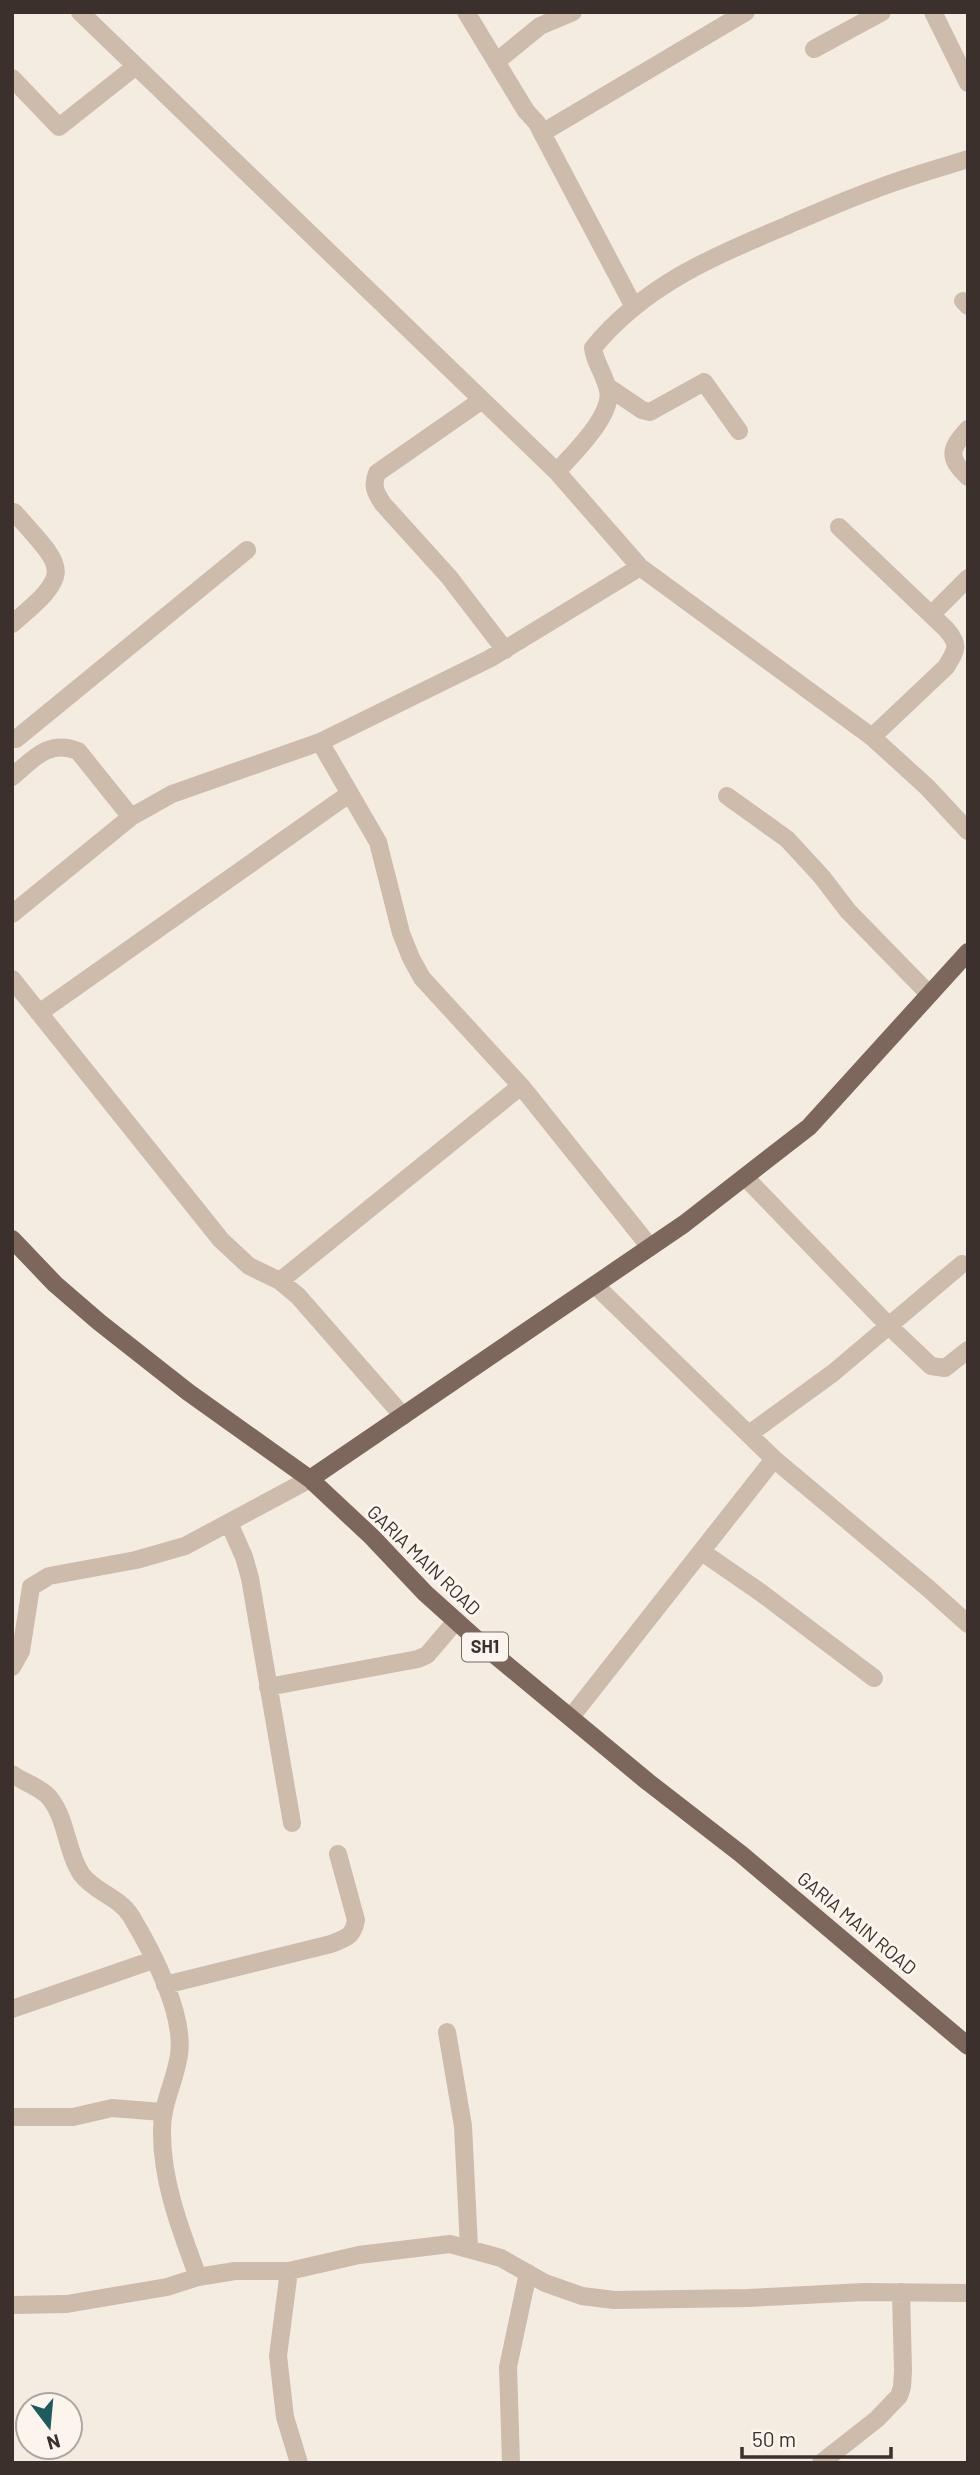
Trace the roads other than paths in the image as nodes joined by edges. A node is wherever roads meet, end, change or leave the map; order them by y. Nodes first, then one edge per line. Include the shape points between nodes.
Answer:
1 (80, 12) edge
2 (466, 12) edge
3 (573, 12) edge
4 (746, 12) edge
5 (881, 12) edge
6 (933, 12) edge
7 (537, 19) edge
8 (718, 19) edge
9 (814, 49) dead end
10 (496, 62) junction
11 (136, 66) junction
12 (12, 78) edge
13 (968, 83) edge
14 (542, 133) junction
15 (968, 159) edge
16 (634, 307) junction
17 (608, 387) junction
18 (482, 400) junction
19 (968, 429) edge
20 (739, 431) dead end
21 (557, 472) junction
22 (968, 477) edge
23 (14, 512) edge
24 (839, 527) dead end
25 (247, 550) dead end
26 (640, 566) junction
27 (968, 578) edge
28 (931, 615) junction
29 (12, 624) edge
30 (505, 650) junction
31 (14, 737) edge
32 (872, 737) junction
33 (320, 742) junction
34 (31, 761) junction
35 (12, 777) edge
36 (348, 794) junction
37 (727, 796) dead end
38 (131, 817) junction
39 (968, 831) edge
40 (12, 914) edge
41 (968, 952) edge
42 (12, 979) edge
43 (929, 994) junction
44 (39, 1013) junction
45 (521, 1086) junction
46 (746, 1177) junction
47 (12, 1239) edge
48 (650, 1247) junction
49 (962, 1264) dead end
50 (280, 1281) junction
51 (595, 1285) junction
52 (890, 1327) junction
53 (968, 1350) edge
54 (403, 1416) junction
55 (749, 1434) junction
56 (774, 1460) junction
57 (310, 1479) junction
58 (229, 1523) junction
59 (702, 1552) junction
60 (456, 1621) junction
61 (968, 1624) edge
62 (12, 1667) edge
63 (874, 1678) dead end
64 (268, 1687) junction
65 (571, 1717) junction
66 (12, 1773) edge
67 (292, 1823) dead end
68 (338, 1854) dead end
69 (153, 1960) junction
70 (165, 1985) junction
71 (12, 2010) edge
72 (447, 2032) dead end
73 (968, 2046) edge
74 (162, 2112) junction
75 (12, 2118) edge
76 (469, 2247) junction
77 (289, 2271) junction
78 (528, 2273) junction
79 (198, 2277) junction
80 (901, 2292) junction
81 (968, 2292) edge
82 (12, 2305) edge
83 (299, 2463) edge
84 (511, 2463) edge
85 (821, 2463) edge

1 - 11 street
2 - 10 street
3 - 7 street
4 - 8 street
5 - 9 street
6 - 13 street
7 - 10 street
8 - 14 street
10 - 14 street
11 - 12 street via 59,127
11 - 18 street
14 - 16 street
15 - 16 street via 876,188 744,243 681,273
16 - 17 street via 593,348
17 - 20 street via 650,412 704,382
17 - 21 street via 610,401 604,414
18 - 21 street
18 - 30 street via 377,473 374,482 383,503
19 - 22 street via 952,451
21 - 26 street
23 - 29 street via 43,545 58,572 40,600
24 - 28 street
25 - 31 street
26 - 30 street
26 - 32 street
27 - 28 street
28 - 32 street via 954,639 955,652 946,667
30 - 33 street
31 - 34 street
32 - 39 street
33 - 36 street
33 - 38 street via 172,793
34 - 35 street
34 - 38 street via 57,746 78,751
36 - 44 street
36 - 45 street via 378,842 401,933 422,978
37 - 43 street via 787,839 848,911
38 - 40 street
41 - 43 main road
42 - 44 street
43 - 46 main road via 809,1127
44 - 50 street via 221,1240 249,1266
45 - 48 street
45 - 50 street
46 - 48 main road
46 - 52 street
47 - 57 main road, GARIA MAIN ROAD / SH1 via 99,1322
48 - 51 main road
49 - 52 street
50 - 54 street
51 - 54 main road
51 - 55 street
52 - 53 street via 931,1366 945,1368
52 - 55 street
54 - 57 main road
55 - 56 street
56 - 59 street
56 - 61 street
57 - 58 street
57 - 60 main road, GARIA MAIN ROAD / SH1
58 - 62 street via 159,1555 38,1581 31,1587 21,1651
58 - 64 street via 250,1578
59 - 63 street
59 - 65 street
60 - 64 street via 427,1655 418,1659
60 - 65 main road, GARIA MAIN ROAD / SH1
64 - 67 street
65 - 73 main road, GARIA MAIN ROAD / SH1
66 - 69 street via 49,1797 82,1874 128,1912
68 - 70 street via 356,1920 354,1931 346,1938
69 - 70 street
69 - 71 street
70 - 74 street via 180,2042
72 - 76 street via 463,2126
74 - 75 street via 113,2108 73,2117
74 - 79 street via 169,2189
76 - 77 street via 417,2247
76 - 78 street
77 - 79 street via 235,2271
77 - 83 street via 278,2356 285,2417
78 - 80 street via 582,2296 614,2300
78 - 84 street via 508,2367
79 - 82 street via 167,2287 67,2304
80 - 81 street
80 - 85 street via 903,2371 898,2396 877,2419

